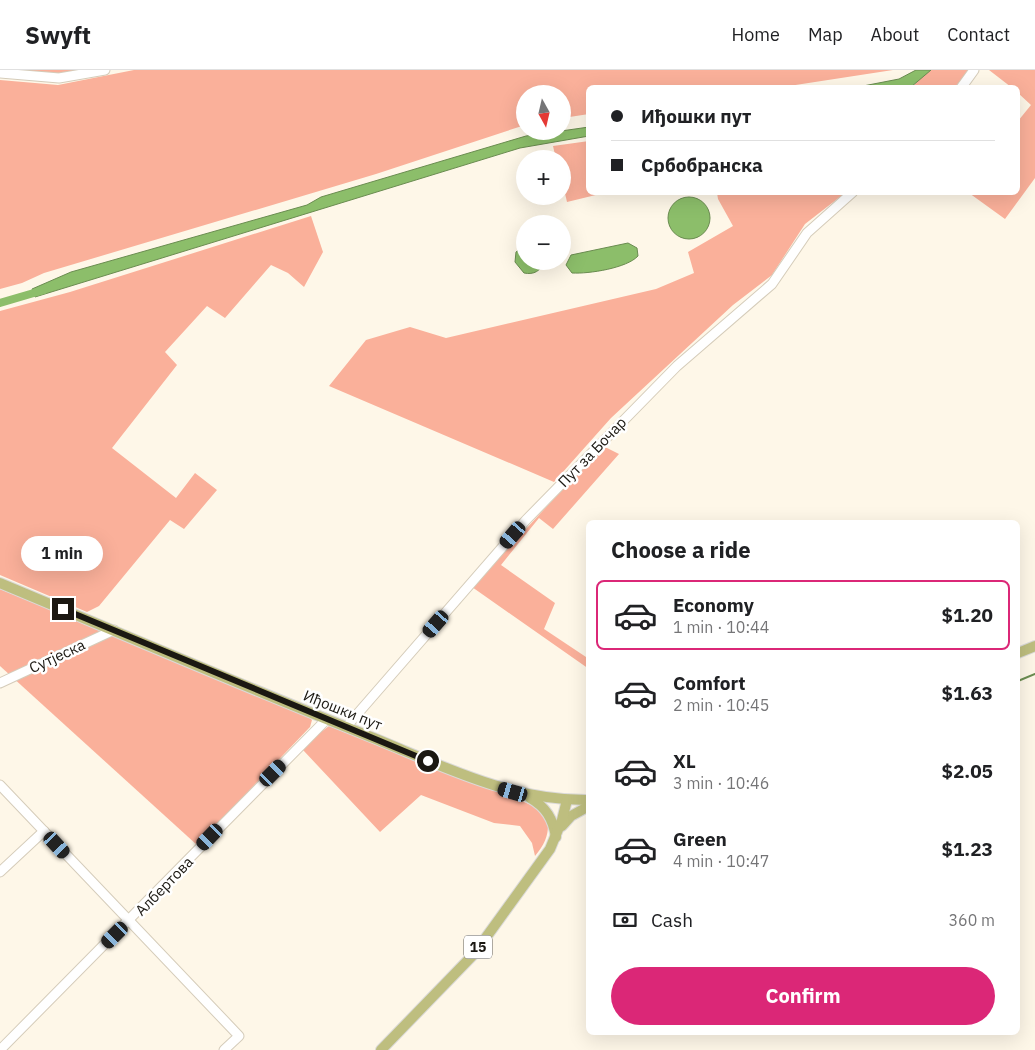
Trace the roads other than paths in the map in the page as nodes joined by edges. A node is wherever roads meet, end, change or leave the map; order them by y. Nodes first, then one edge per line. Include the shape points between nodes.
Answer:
1 (105, 70) edge
2 (974, 70) edge
3 (0, 72) edge
4 (965, 84) edge
5 (850, 195) edge
6 (0, 583) edge
7 (114, 630) junction
8 (1035, 646) edge
9 (1020, 652) edge
10 (0, 683) edge
11 (326, 720) junction
12 (346, 728) junction
13 (0, 785) edge
14 (524, 795) junction
15 (567, 800) junction
16 (586, 800) edge
17 (586, 808) edge
18 (44, 831) junction
19 (557, 834) junction
20 (0, 872) edge
21 (128, 922) junction
22 (0, 1050) edge
23 (224, 1050) edge
24 (381, 1050) edge

1 - 3 street via 59,78
2 - 4 street
5 - 12 street, Пут за Бочар via 807,233 772,284 677,366 526,520
6 - 7 main road, Иђошки пут
7 - 10 street, Сутјеска
7 - 11 main road, Иђошки пут
8 - 9 main road
11 - 12 main road, Иђошки пут
11 - 21 street, Албертова
12 - 14 main road, Иђошки пут
13 - 18 street
14 - 15 main road, Иђошки пут
14 - 19 main road via 550,815
15 - 16 main road, Иђошки пут
15 - 19 main road, 15
17 - 19 main road via 571,816
18 - 20 street
18 - 21 street
19 - 24 main road, 15 via 544,858 474,954
21 - 22 street, Албертова
21 - 23 street via 238,1036

